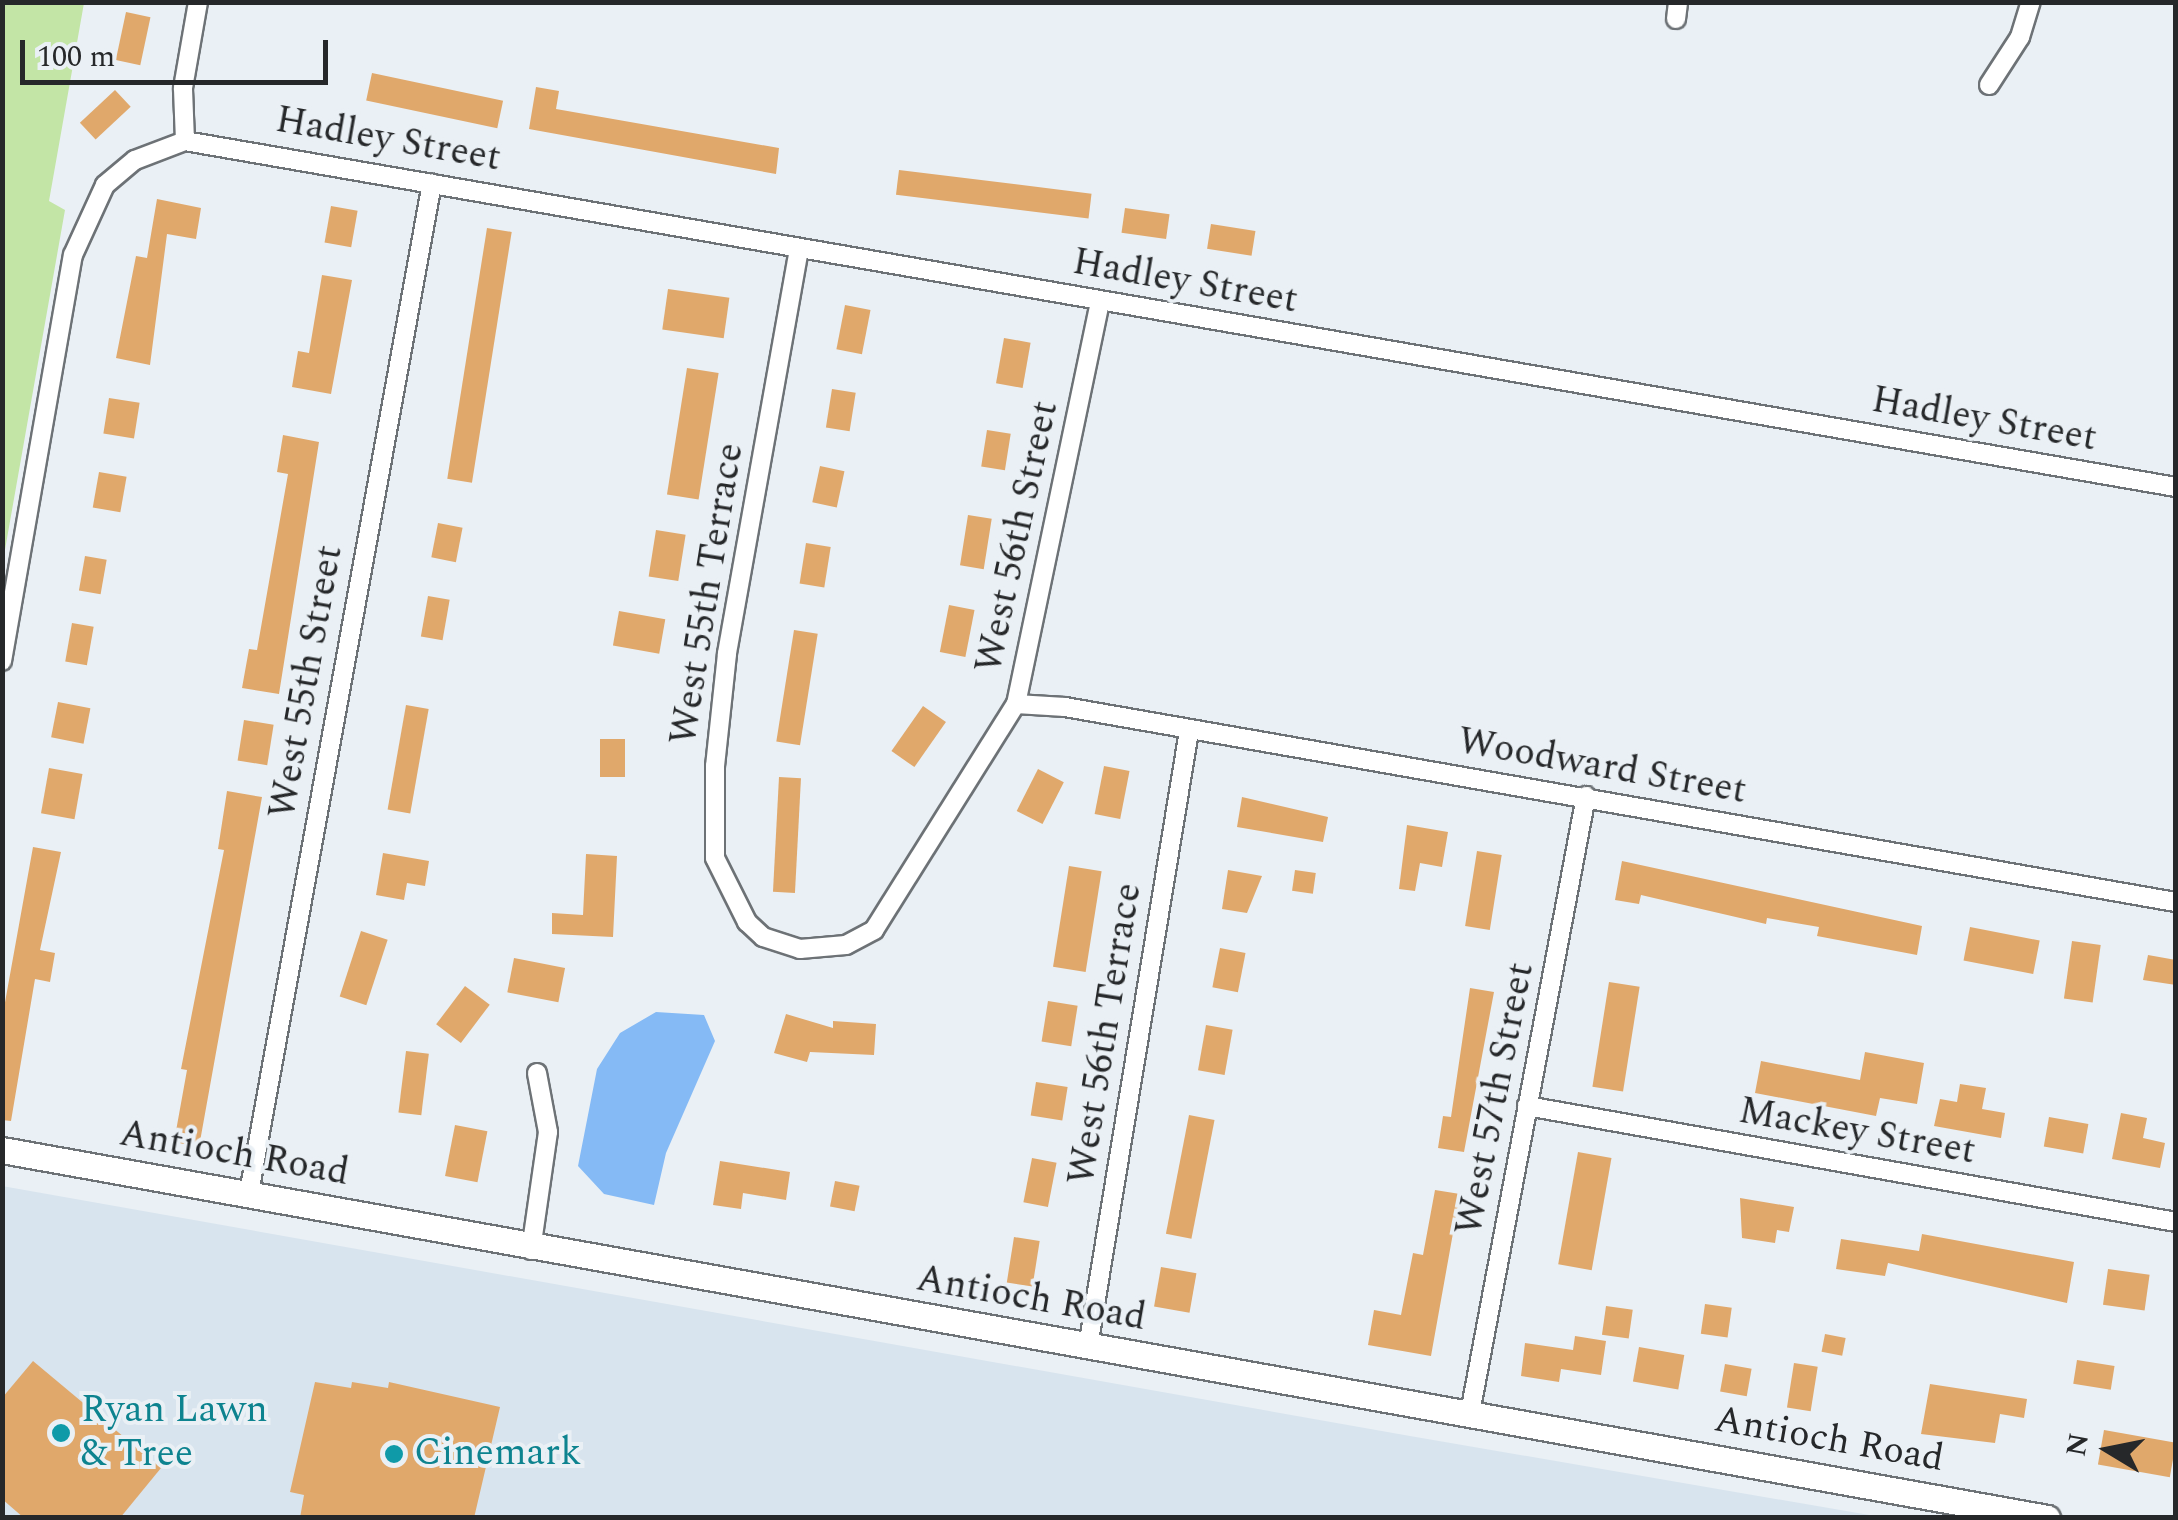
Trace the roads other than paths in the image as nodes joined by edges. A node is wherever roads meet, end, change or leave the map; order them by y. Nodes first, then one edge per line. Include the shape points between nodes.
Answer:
1 (198, 2) edge
2 (2031, 2) edge
3 (1989, 85) dead end
4 (185, 141) junction
5 (432, 183) junction
6 (800, 249) junction
7 (1100, 302) junction
8 (2176, 487) edge
9 (2, 661) edge
10 (1016, 704) junction
11 (1189, 731) junction
12 (1586, 796) junction
13 (2176, 902) edge
14 (764, 937) joint
15 (537, 1074) dead end
16 (1527, 1106) junction
17 (2, 1150) edge
18 (248, 1193) junction
19 (2176, 1222) edge
20 (531, 1250) junction
21 (1088, 1347) junction
22 (1470, 1414) junction
23 (2047, 1518) edge

1 - 4 street via 184,88
2 - 3 street via 2014,49
4 - 5 street, Hadley Street
4 - 9 street via 135,160 105,185 74,255
5 - 6 street, Hadley Street
5 - 18 street, West 55th Street
6 - 7 street, Hadley Street
6 - 14 street, West 55th Terrace via 727,654 715,766 717,869 729,896
7 - 8 street, Hadley Street
7 - 10 street, West 56th Street
10 - 11 street, Woodward Street
10 - 14 street, West 56th Street via 874,930 823,948 800,949
11 - 12 street, Woodward Street
11 - 21 street, West 56th Terrace
12 - 13 street, Woodward Street
12 - 16 street, West 57th Street
15 - 20 street via 548,1132
16 - 19 street, Mackey Street
16 - 22 street, West 57th Street
17 - 18 main road, Antioch Road
18 - 20 main road, Antioch Road
20 - 21 main road, Antioch Road
21 - 22 main road, Antioch Road
22 - 23 main road, Antioch Road

